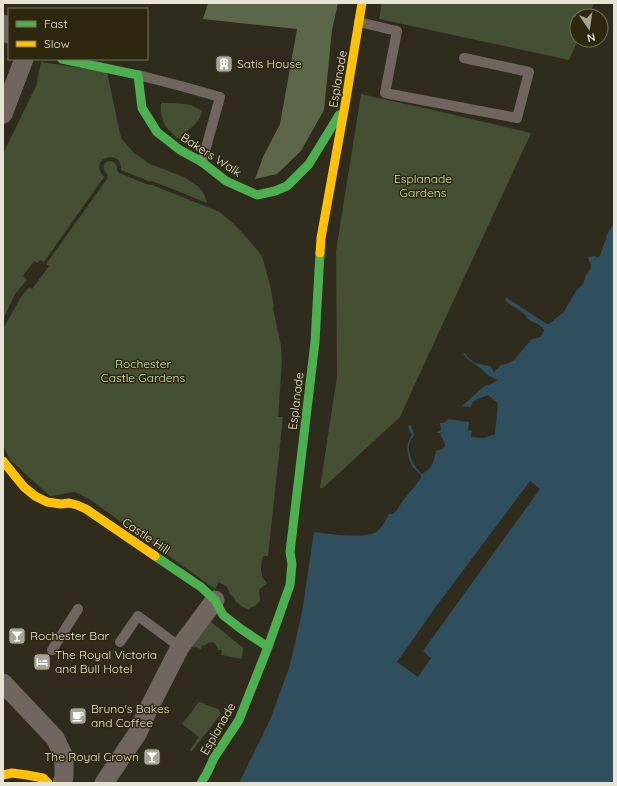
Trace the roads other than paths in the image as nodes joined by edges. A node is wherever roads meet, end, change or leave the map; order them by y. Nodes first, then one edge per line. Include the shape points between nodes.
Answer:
1 (362, 3) edge
2 (360, 22) junction
3 (464, 58) dead end
4 (24, 60) edge
5 (67, 60) edge
6 (138, 75) junction
7 (345, 105) junction
8 (3, 114) edge
9 (202, 162) junction
10 (3, 461) edge
11 (215, 600) junction
12 (78, 609) dead end
13 (120, 642) dead end
14 (180, 647) junction
15 (268, 648) junction
16 (52, 650) dead end
17 (13, 688) edge
18 (3, 775) edge
19 (48, 783) edge
20 (62, 783) edge
21 (104, 783) edge
22 (201, 783) edge

1 - 2 street, Esplanade
2 - 3 lane via 397,31 385,93 517,118 529,72
2 - 7 street, Esplanade
4 - 8 street
5 - 6 street
6 - 9 street, Bakers Walk via 142,108 157,132 180,150
6 - 9 lane via 220,97
7 - 9 street, Bakers Walk via 309,164 287,186 275,191 257,195 226,181
7 - 15 street, Esplanade via 321,238 315,342 290,552 291,579
10 - 11 street, Castle Hill via 24,487 35,496 47,502 73,504 86,509 201,587
11 - 14 street
11 - 15 street, Castle Hill via 224,615
12 - 16 lane
13 - 14 lane via 138,616
14 - 21 street via 137,734
15 - 22 street, Esplanade via 239,720
17 - 20 street via 55,738 64,757
18 - 19 street via 12,773 33,776 44,778

